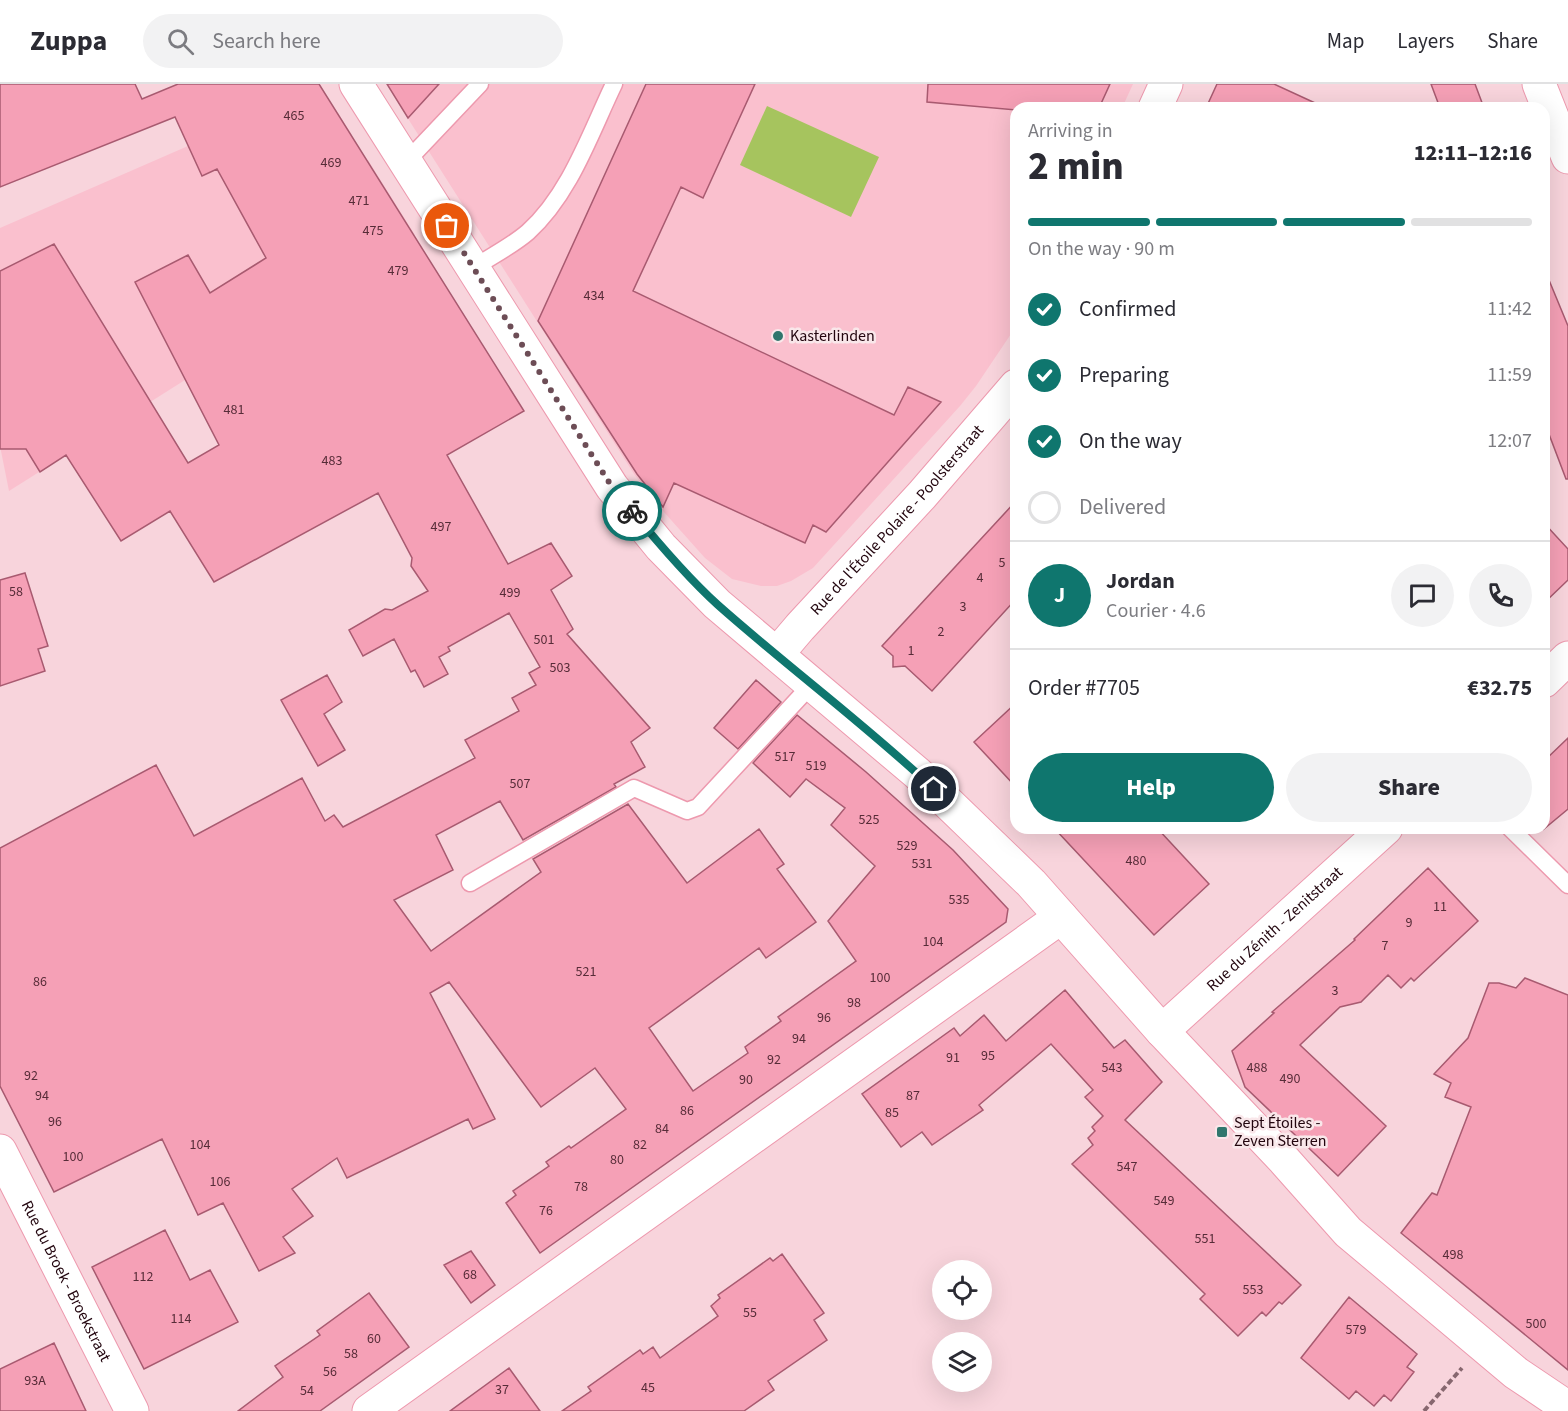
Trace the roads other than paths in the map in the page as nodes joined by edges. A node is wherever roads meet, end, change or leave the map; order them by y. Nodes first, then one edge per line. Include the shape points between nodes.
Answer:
1 (356, 84) edge
2 (480, 84) edge
3 (614, 84) edge
4 (1166, 84) edge
5 (1539, 84) edge
6 (1158, 102) edge
7 (1546, 102) edge
8 (1550, 112) edge
9 (1568, 157) edge
10 (406, 162) junction
11 (474, 268) junction
12 (1010, 393) edge
13 (777, 654) junction
14 (1568, 658) edge
15 (1550, 675) edge
16 (812, 684) junction
17 (1379, 834) edge
18 (1516, 834) edge
19 (470, 883) dead end
20 (1568, 885) edge
21 (1061, 917) junction
22 (1162, 1031) junction
23 (0, 1150) edge
24 (1568, 1408) edge
25 (132, 1411) edge
26 (369, 1411) edge

1 - 10 street
2 - 10 lane
3 - 11 lane via 576,166 554,202 527,232
4 - 6 street
5 - 7 street
8 - 9 street
10 - 11 street
11 - 13 street via 612,487 717,604
12 - 13 street, Rue de l'Étoile Polaire - Poolsterstraat
13 - 16 street
14 - 15 street
16 - 19 lane via 698,807 687,811 634,788
16 - 21 street via 917,773
17 - 22 street, Rue du Zénith - Zenitstraat
18 - 20 lane
21 - 22 street
21 - 26 street
22 - 24 street via 1348,1232 1482,1345
23 - 25 street, Rue du Broek - Broekstraat

